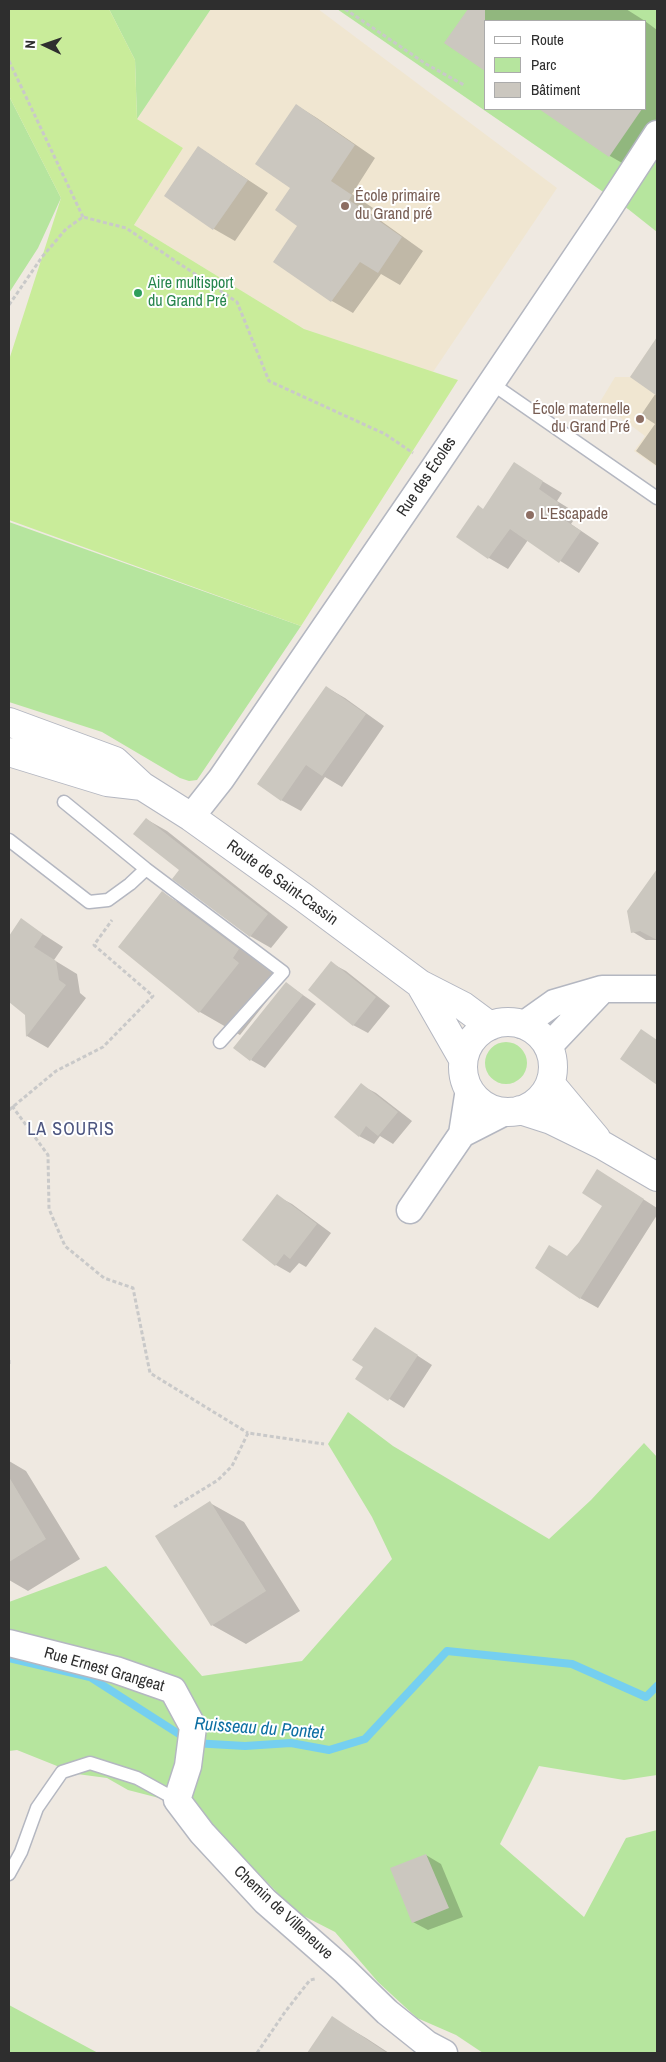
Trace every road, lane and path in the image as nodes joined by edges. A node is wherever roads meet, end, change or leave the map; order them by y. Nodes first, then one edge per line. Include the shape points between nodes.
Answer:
1 (345, 9) edge
2 (9, 61) edge
3 (464, 85) dead end
4 (657, 134) edge
5 (83, 217) junction
6 (9, 305) edge
7 (490, 383) junction
8 (434, 468) junction
9 (657, 498) edge
10 (9, 722) edge
11 (9, 752) edge
12 (142, 786) junction
13 (64, 802) dead end
14 (190, 817) junction
15 (9, 840) edge
16 (146, 869) junction
17 (108, 900) junction
18 (420, 984) junction
19 (602, 989) junction
20 (657, 989) edge
21 (523, 1024) junction
22 (490, 1026) junction
23 (220, 1042) dead end
24 (548, 1047) junction
25 (463, 1059) junction
26 (550, 1083) junction
27 (470, 1089) junction
28 (12, 1106) junction
29 (9, 1110) edge
30 (513, 1111) junction
31 (462, 1134) junction
32 (602, 1145) junction
33 (657, 1177) edge
34 (410, 1210) dead end
35 (9, 1360) edge
36 (9, 1365) edge
37 (248, 1433) junction
38 (324, 1444) dead end
39 (174, 1507) dead end
40 (9, 1643) edge
41 (177, 1800) junction
42 (9, 1874) edge
43 (345, 1971) junction
44 (257, 2053) edge
45 (444, 2053) edge

1 - 3 path via 426,64
2 - 5 path
4 - 7 street, Rue des Écoles
5 - 6 path via 66,230 42,257
5 - 8 path via 126,228 237,302 269,380 386,434
7 - 8 street, Rue des Écoles
7 - 9 lane
8 - 14 street, Rue des Écoles via 221,779
10 - 12 street, Route de Saint-Cassin via 115,761
11 - 12 street, Route de Saint-Cassin via 107,782
12 - 14 street, Route de Saint-Cassin
13 - 16 lane
14 - 18 street, Route de Saint-Cassin
15 - 17 lane via 89,902
16 - 17 lane
16 - 23 lane via 283,972
17 - 28 path via 119,910 94,945 153,996 103,1047 56,1071
18 - 22 street, Route de Saint-Cassin via 464,1006
18 - 25 street, Route de Saint-Cassin
19 - 20 street
19 - 21 street via 554,1003
19 - 24 street
21 - 22 street via 512,1022
21 - 24 street via 537,1033
22 - 25 street via 474,1037
24 - 26 street via 553,1072
25 - 27 street via 463,1072
26 - 30 street via 541,1098 530,1106
26 - 32 street
27 - 30 street via 493,1110
27 - 31 street
28 - 29 path
28 - 37 path via 48,1155 49,1209 65,1246 104,1278 133,1288 150,1373
30 - 31 street
30 - 32 street via 551,1120
31 - 34 street
32 - 33 street
35 - 36 path
37 - 38 path
37 - 39 path via 232,1466 218,1480
40 - 41 street, Rue Ernest Grangeat via 116,1670 173,1690 191,1745
41 - 42 lane via 137,1778 90,1763 62,1772 37,1808
41 - 43 street, Chemin de Villeneuve via 202,1833 265,1901
43 - 44 path via 310,1980
43 - 45 street, Chemin de Villeneuve via 386,2012

